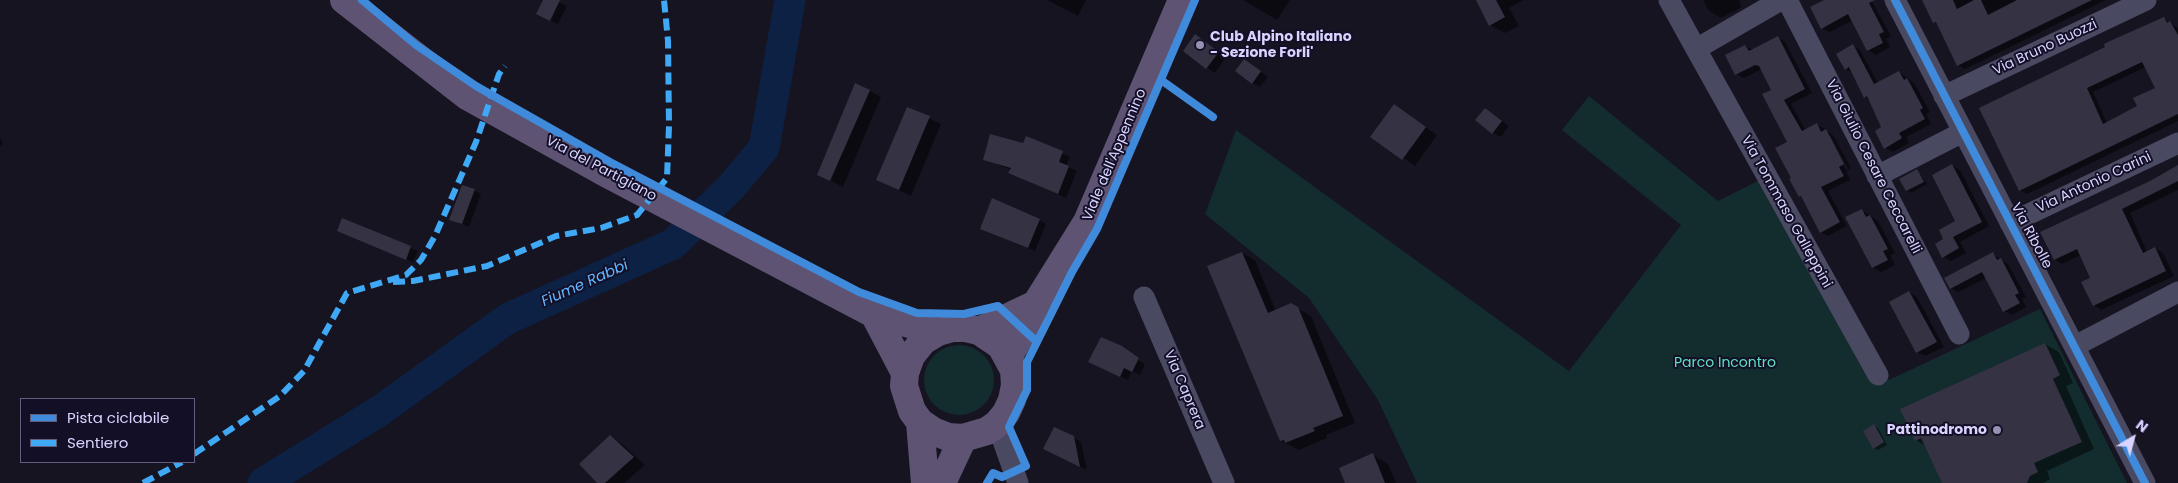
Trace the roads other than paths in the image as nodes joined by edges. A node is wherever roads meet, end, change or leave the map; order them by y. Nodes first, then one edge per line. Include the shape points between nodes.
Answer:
1 (344, 0) edge
2 (1182, 0) edge
3 (1669, 0) edge
4 (1781, 0) edge
5 (1787, 0) edge
6 (1895, 0) edge
7 (2146, 0) edge
8 (1696, 49) junction
9 (1944, 96) junction
10 (1963, 132) junction
11 (2178, 143) edge
12 (1877, 176) junction
13 (2010, 223) junction
14 (2178, 292) edge
15 (1144, 297) dead end
16 (1036, 304) junction
17 (874, 314) junction
18 (979, 331) junction
19 (938, 332) junction
20 (1959, 334) dead end
21 (2075, 346) junction
22 (1008, 357) junction
23 (905, 373) junction
24 (1878, 376) dead end
25 (920, 422) junction
26 (997, 424) junction
27 (964, 438) junction
28 (925, 483) edge
29 (942, 483) edge
30 (1018, 483) edge
31 (1224, 483) edge
32 (2145, 483) edge

1 - 17 main road, Via del Partigiano via 467,96
2 - 16 main road, Viale dell'Appennino via 1087,222
3 - 8 street, Via Tommaso Galleppini
4 - 8 street
5 - 12 street, Via Giulio Cesare Ceccarelli
6 - 9 street, Via Ribolle
7 - 9 street, Via Bruno Buozzi
8 - 24 street, Via Tommaso Galleppini
9 - 10 street, Via Ribolle
10 - 12 street
10 - 13 street, Via Ribolle
11 - 13 street, Via Antonio Carini
12 - 20 street, Via Giulio Cesare Ceccarelli
13 - 21 street, Via Ribolle
14 - 21 street
15 - 31 street, Via Caprera
16 - 18 main road
16 - 22 main road, Viale dell'Appennino
17 - 19 main road, Via del Partigiano
17 - 23 main road
18 - 19 main road via 966,328
18 - 22 main road via 1001,346
19 - 23 main road via 922,342 911,356
21 - 32 street, Via Ribolle
22 - 26 main road via 1014,370 1014,392 1006,413
23 - 25 main road via 907,399
25 - 27 main road via 948,437
25 - 28 main road
26 - 27 main road via 987,431
26 - 30 street
27 - 29 main road

